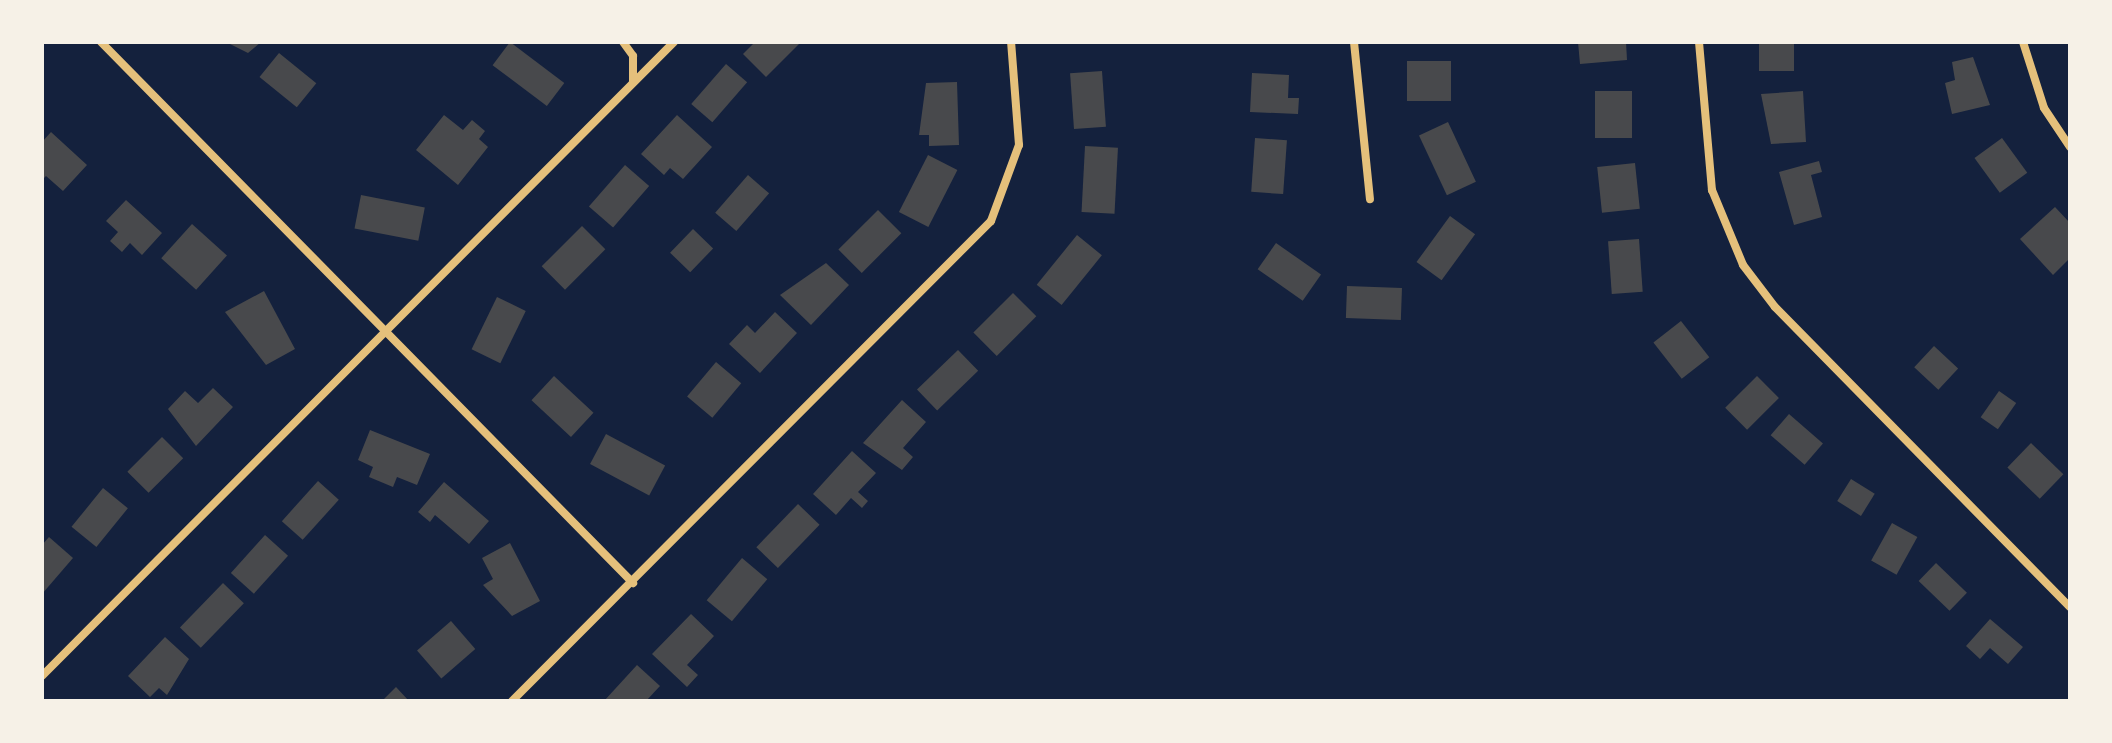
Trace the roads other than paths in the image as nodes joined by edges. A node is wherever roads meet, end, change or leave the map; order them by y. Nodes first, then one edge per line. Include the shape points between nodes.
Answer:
1 (101, 42) edge
2 (623, 42) edge
3 (674, 42) edge
4 (1011, 42) edge
5 (1354, 42) edge
6 (1699, 42) edge
7 (2023, 42) edge
8 (633, 82) junction
9 (2070, 147) edge
10 (1370, 199) dead end
11 (388, 333) junction
12 (633, 583) junction
13 (2070, 607) edge
14 (42, 676) edge
15 (512, 701) edge

1 - 11 street
2 - 8 street via 633,56
3 - 8 street
4 - 12 street via 1019,145 991,221
5 - 10 street
6 - 13 street via 1712,190 1756,286
7 - 9 street via 2044,108
8 - 11 street
11 - 12 street
11 - 14 street
12 - 15 street

